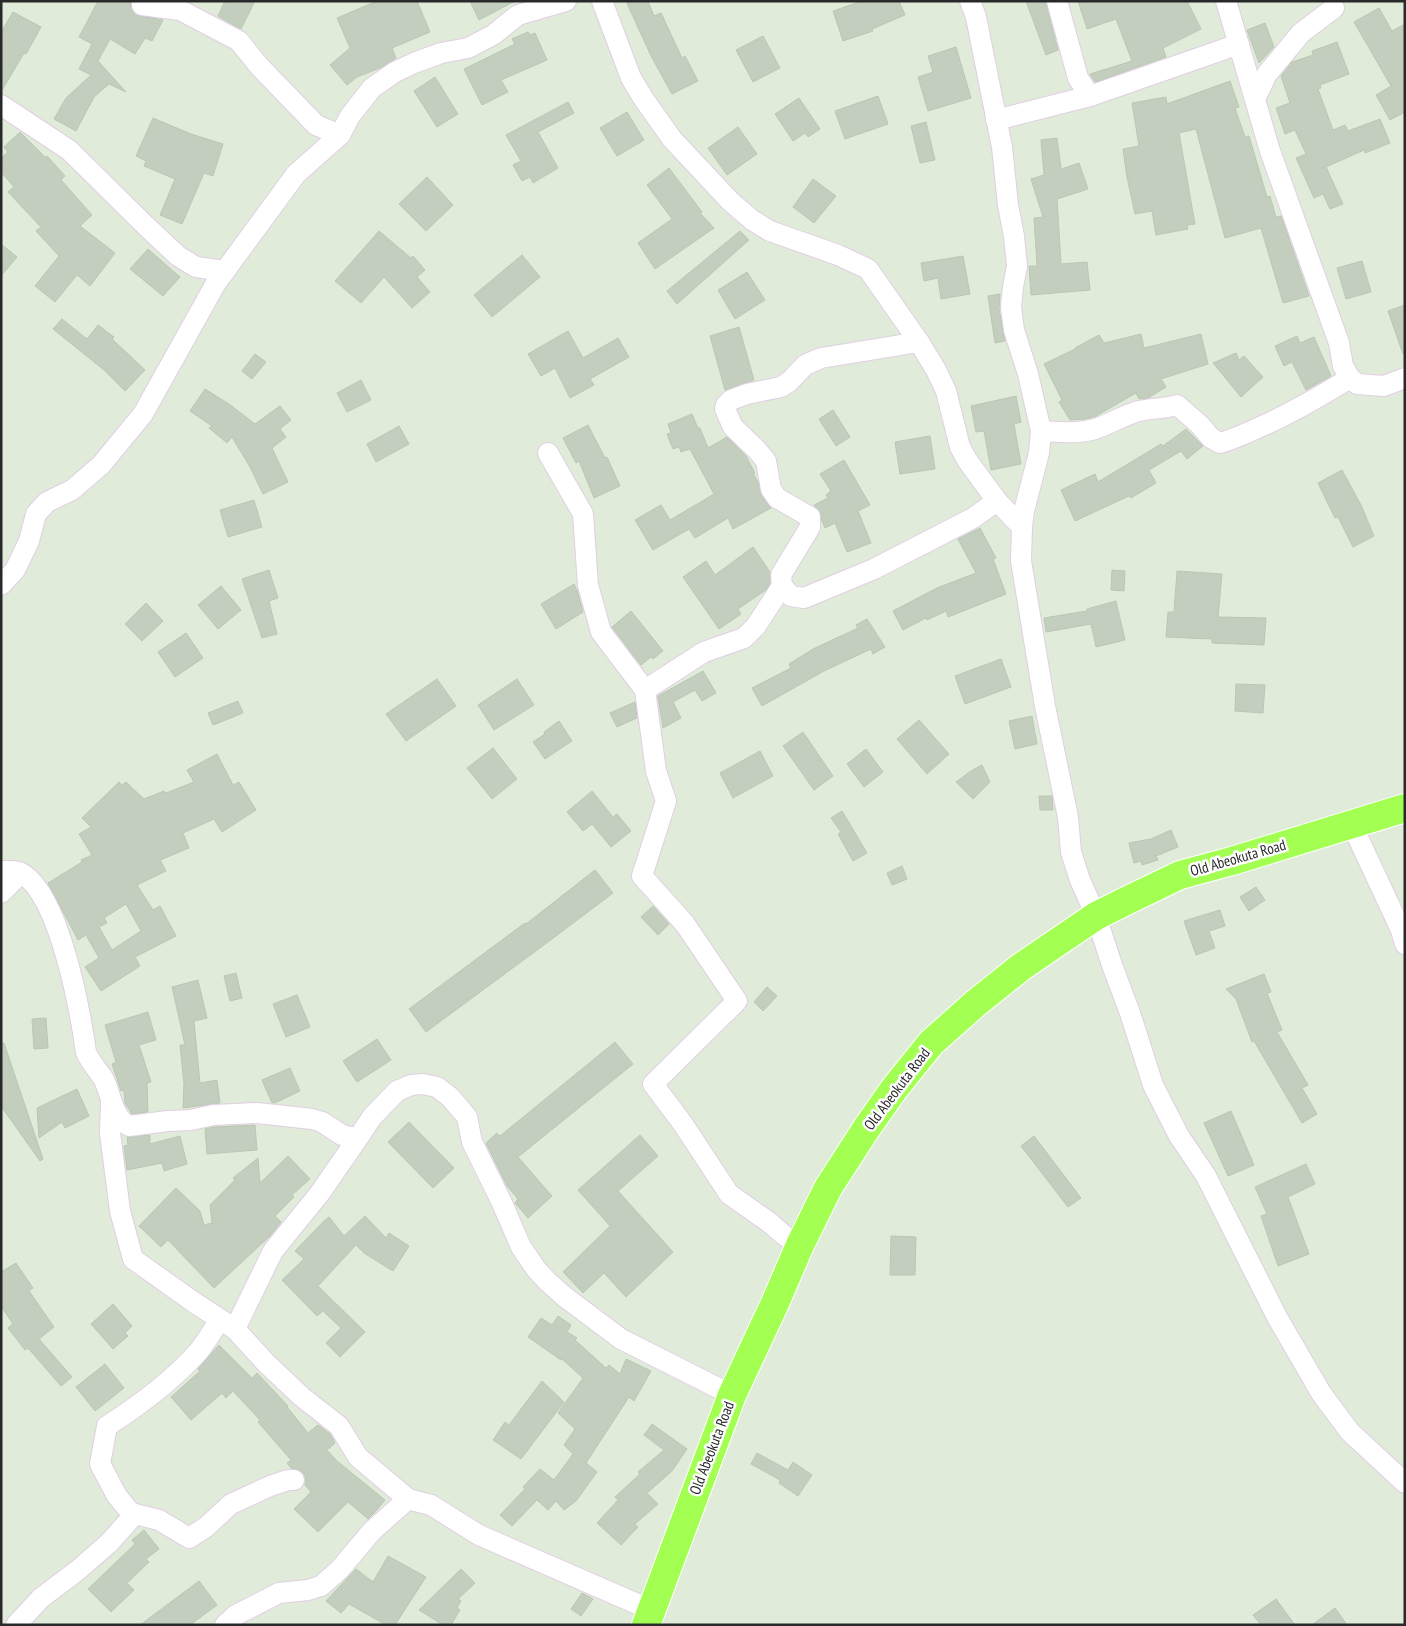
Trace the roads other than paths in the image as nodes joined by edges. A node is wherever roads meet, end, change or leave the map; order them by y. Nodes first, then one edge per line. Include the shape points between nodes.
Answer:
1 (566, 1) edge
2 (602, 1) edge
3 (970, 1) edge
4 (1057, 1) edge
5 (1226, 1) edge
6 (1337, 3) edge
7 (142, 6) dead end
8 (1239, 44) junction
9 (1090, 96) junction
10 (1255, 99) junction
11 (1, 105) edge
12 (996, 120) junction
13 (340, 135) junction
14 (225, 271) junction
15 (919, 342) junction
16 (1350, 378) junction
17 (1405, 378) edge
18 (1041, 431) junction
19 (548, 453) dead end
20 (997, 501) junction
21 (1022, 527) junction
22 (1, 585) edge
23 (782, 586) junction
24 (645, 690) junction
25 (1405, 808) edge
26 (1352, 825) junction
27 (1, 871) edge
28 (22, 873) junction
29 (1, 893) edge
30 (1096, 916) junction
31 (1405, 944) edge
32 (111, 1101) junction
33 (360, 1135) junction
34 (800, 1245) junction
35 (228, 1324) junction
36 (732, 1395) junction
37 (294, 1480) dead end
38 (1405, 1484) edge
39 (408, 1499) junction
40 (135, 1514) junction
41 (649, 1618) edge
42 (16, 1625) edge
43 (225, 1625) edge

1 - 13 street via 518,15 493,35 468,48 441,53 395,72 372,88
2 - 15 street via 631,78 678,146 752,220 770,231 868,269
3 - 12 street
4 - 9 street via 1078,78
5 - 8 street
6 - 10 street via 1301,33 1267,74
7 - 13 street via 180,10 238,41 316,125
8 - 9 street
8 - 10 street
9 - 12 street
10 - 16 street via 1270,151 1339,343 1343,366
11 - 14 street via 69,150 178,256 196,267
12 - 18 street via 1017,266 1011,308 1013,322
13 - 14 street via 296,174
14 - 22 street via 143,414 101,465 72,490 47,502 36,514 29,541 15,570
15 - 20 street via 946,391 960,447
15 - 23 street via 822,358 805,365 780,387 747,394 726,405 733,427 766,461 771,489 777,498 810,518 810,527 781,576
16 - 17 street via 1356,384 1384,386
16 - 18 street via 1276,420 1220,443 1177,405 1138,412 1076,433
18 - 21 street via 1040,453
19 - 24 street via 583,514 588,585 601,632
20 - 21 street
20 - 23 street via 973,518 874,569 804,598 791,596
21 - 30 street via 1021,561 1044,706 1068,817 1071,852
23 - 24 street via 756,626 744,638 704,652
24 - 34 street via 656,771 666,801 642,876 685,924 737,1001 653,1084 729,1194
25 - 26 highway, Old Abeokuta Road
26 - 30 highway, Old Abeokuta Road via 1180,875
26 - 31 street
27 - 28 street
28 - 29 street
28 - 32 street via 51,910 66,953 88,1059 104,1080
30 - 34 highway, Old Abeokuta Road via 1021,966 931,1043 866,1129 828,1188
30 - 38 street via 1153,1086 1179,1136 1206,1176 1277,1317 1321,1393 1350,1432
32 - 33 street via 120,1118 129,1126 257,1113 312,1119 342,1135 356,1138
32 - 35 street via 110,1133 120,1211 132,1259
33 - 35 street via 274,1251
33 - 36 street via 397,1091 423,1084 450,1096 467,1118 472,1142 521,1247 547,1281 621,1339
34 - 36 highway, Old Abeokuta Road
35 - 39 street via 302,1397 339,1426 358,1457
35 - 40 street via 168,1382 107,1426 100,1464 117,1496 130,1513
36 - 41 highway, Old Abeokuta Road
37 - 40 street via 270,1486 231,1504 189,1538 159,1520
39 - 41 street via 431,1505 479,1535
39 - 43 street via 372,1531 321,1586 279,1593
40 - 42 street via 109,1543 41,1598

